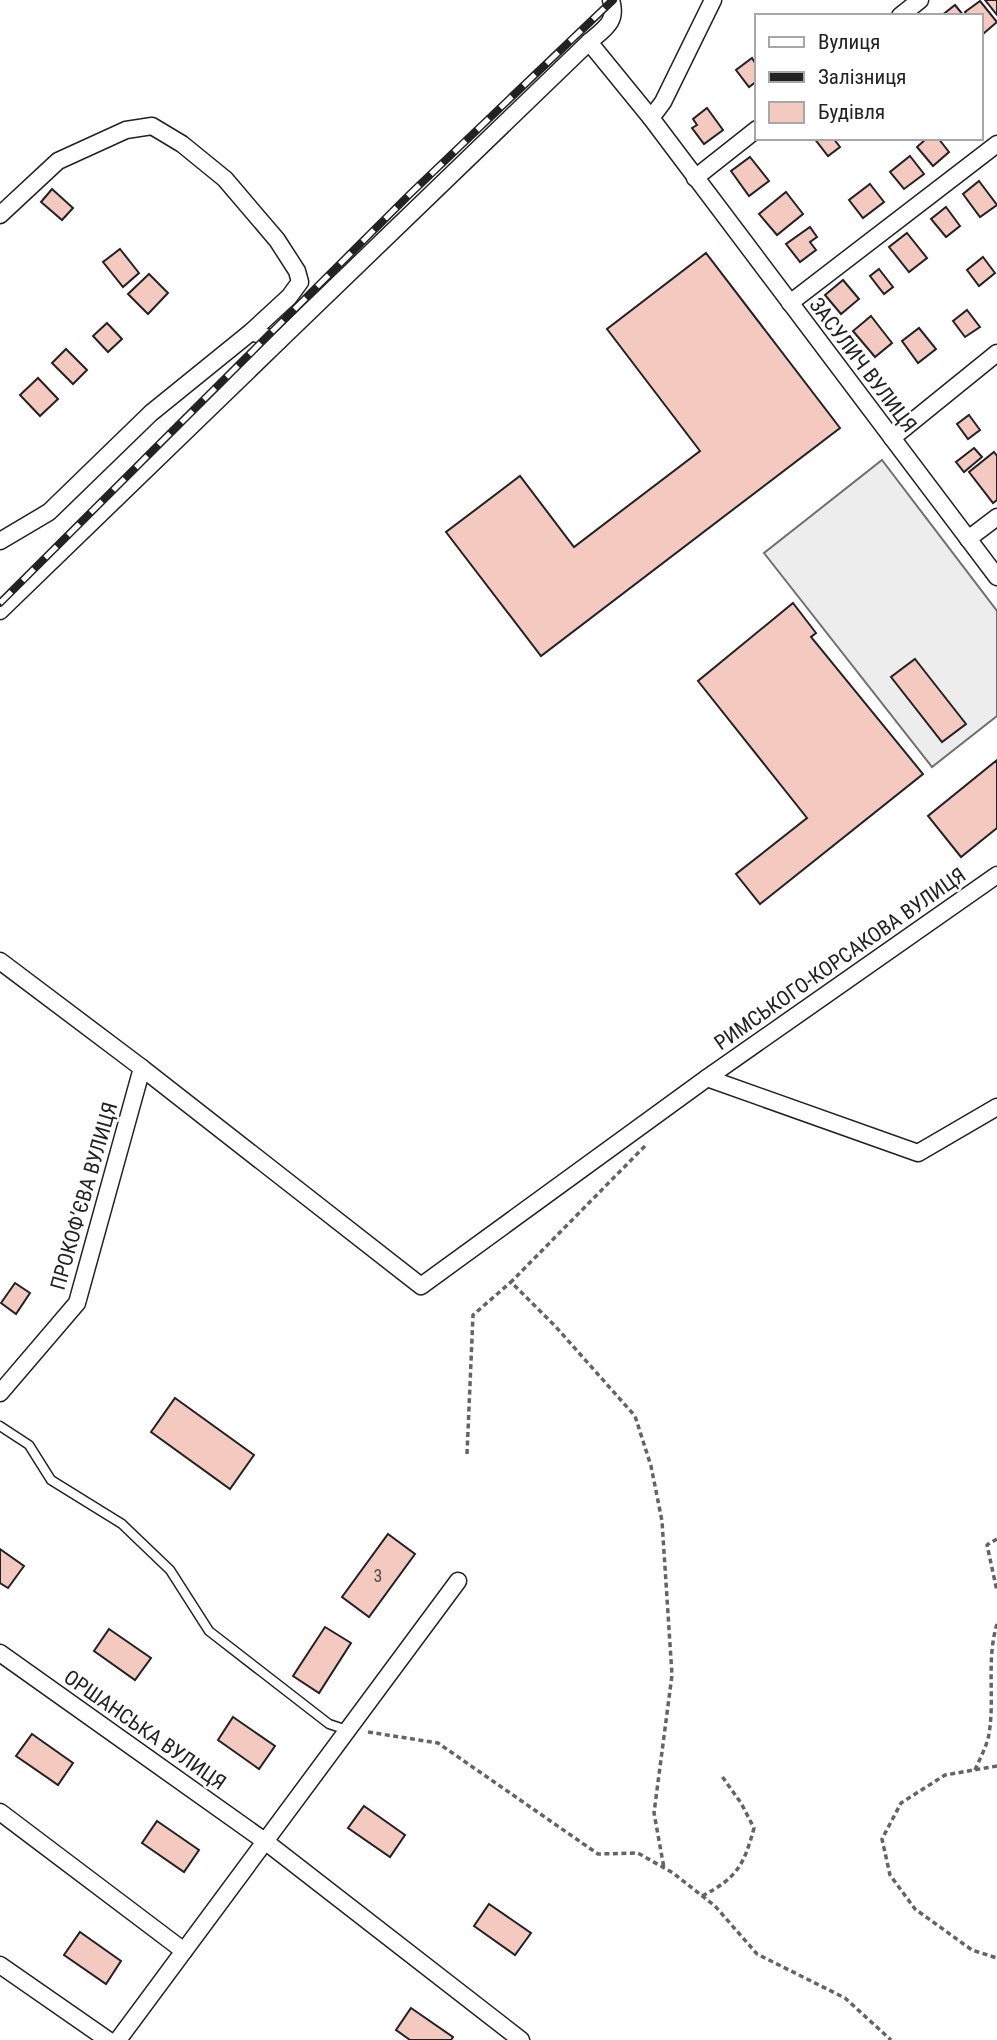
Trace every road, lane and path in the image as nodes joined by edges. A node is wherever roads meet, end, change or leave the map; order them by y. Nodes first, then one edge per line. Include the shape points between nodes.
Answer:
1 (611, 0) edge
2 (713, 0) edge
3 (920, 0) edge
4 (902, 14) edge
5 (589, 42) junction
6 (650, 118) junction
7 (755, 131) edge
8 (997, 144) edge
9 (695, 178) junction
10 (0, 215) edge
11 (790, 303) junction
12 (251, 332) junction
13 (279, 341) junction
14 (997, 353) edge
15 (892, 438) junction
16 (997, 517) edge
17 (968, 540) junction
18 (0, 541) edge
19 (997, 577) edge
20 (0, 611) edge
21 (997, 875) edge
22 (0, 961) edge
23 (142, 1068) junction
24 (707, 1078) junction
25 (997, 1107) edge
26 (651, 1140) dead end
27 (512, 1282) junction
28 (0, 1393) edge
29 (0, 1426) edge
30 (467, 1454) dead end
31 (997, 1539) edge
32 (458, 1581) dead end
33 (997, 1591) edge
34 (997, 1624) edge
35 (0, 1653) edge
36 (348, 1730) junction
37 (997, 1766) edge
38 (975, 1770) junction
39 (721, 1775) dead end
40 (0, 1812) edge
41 (266, 1842) junction
42 (664, 1868) junction
43 (702, 1896) junction
44 (184, 1951) junction
45 (997, 1958) edge
46 (0, 1965) edge
47 (514, 2038) edge
48 (108, 2040) edge
49 (118, 2040) edge
50 (891, 2040) edge

1 - 5 street via 610,24
2 - 6 street via 663,102
3 - 4 street
5 - 6 street, ЗАСУЛИЧ ВУЛИЦЯ
5 - 13 street
6 - 9 street, ЗАСУЛИЧ ВУЛИЦЯ
7 - 9 street
8 - 11 street
9 - 11 street, ЗАСУЛИЧ ВУЛИЦЯ
10 - 12 street via 58,161 126,130 152,126 225,179 298,271 300,282 289,297
11 - 15 street, ЗАСУЛИЧ ВУЛИЦЯ
12 - 13 street
12 - 18 street via 152,413 49,512
13 - 20 street
14 - 15 street
15 - 17 street, ЗАСУЛИЧ ВУЛИЦЯ
16 - 17 street
17 - 19 street, ЗАСУЛИЧ ВУЛИЦЯ
21 - 24 street, РИМСЬКОГО-КОРСАКОВА ВУЛИЦЯ
22 - 23 street
23 - 24 street, РИМСЬКОГО-КОРСАКОВА ВУЛИЦЯ via 421,1286
23 - 28 street, ПРОКОФ’ЄВА ВУЛИЦЯ via 77,1303
24 - 25 street, РИМСЬКОГО-КОРСАКОВА ВУЛИЦЯ via 918,1153
26 - 27 path
27 - 30 path via 473,1315
27 - 42 path via 635,1416 652,1466 662,1521 672,1675 654,1813
29 - 36 lane via 29,1445 51,1480 122,1524 170,1570 209,1631 329,1724
31 - 33 path via 987,1545
32 - 36 street
34 - 38 path via 989,1665 989,1736
35 - 41 street, ОРШАНСЬКА ВУЛИЦЯ
36 - 41 street
36 - 42 path via 438,1743 598,1854 638,1853
37 - 38 path
38 - 45 path via 945,1775 901,1803 882,1839 890,1875 915,1909 972,1950
39 - 43 path via 754,1828 746,1858 724,1885
40 - 44 street
41 - 44 street
41 - 47 street, ОРШАНСЬКА ВУЛИЦЯ
42 - 43 path
43 - 50 path via 757,1954 845,1998
44 - 49 street
46 - 48 street

